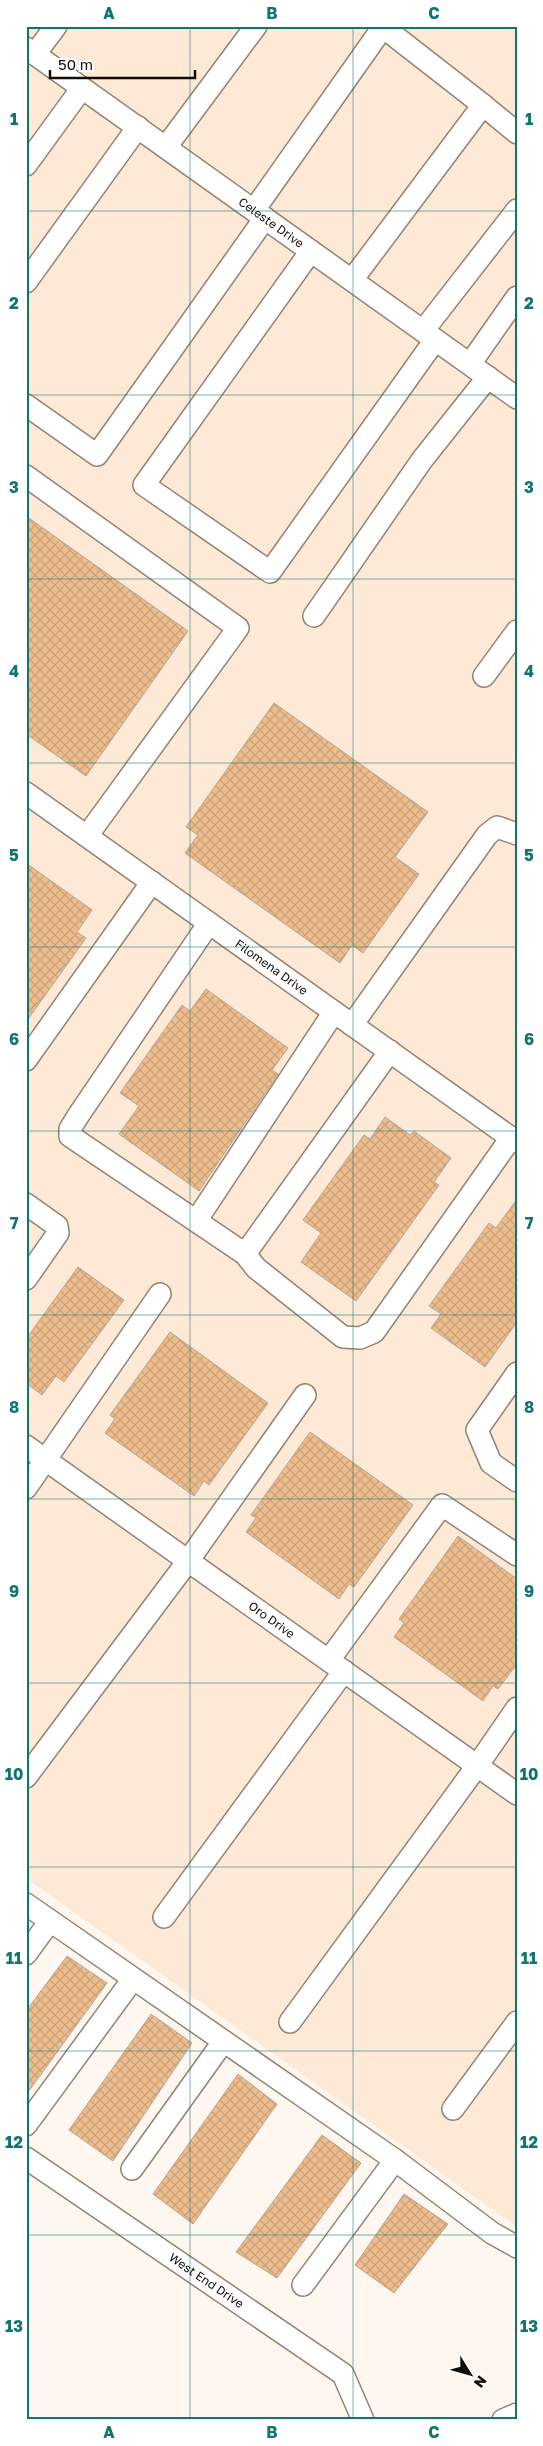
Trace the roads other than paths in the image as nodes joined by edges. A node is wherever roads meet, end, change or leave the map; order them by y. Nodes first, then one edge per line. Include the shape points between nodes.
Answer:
1 (56, 26) edge
2 (256, 26) edge
3 (383, 27) edge
4 (31, 51) edge
5 (82, 88) junction
6 (483, 104) junction
7 (138, 127) junction
8 (517, 133) edge
9 (166, 147) junction
10 (29, 154) edge
11 (517, 210) edge
12 (259, 214) junction
13 (311, 251) junction
14 (352, 280) junction
15 (26, 282) edge
16 (517, 297) edge
17 (429, 335) junction
18 (470, 364) junction
19 (488, 377) junction
20 (517, 398) edge
21 (26, 405) edge
22 (26, 476) edge
23 (314, 616) dead end
24 (517, 630) edge
25 (484, 676) dead end
26 (26, 793) edge
27 (517, 834) edge
28 (87, 836) junction
29 (152, 882) junction
30 (209, 923) junction
31 (334, 1012) junction
32 (352, 1025) junction
33 (390, 1051) junction
34 (26, 1060) edge
35 (514, 1140) edge
36 (26, 1204) edge
37 (196, 1221) junction
38 (245, 1254) junction
39 (26, 1279) edge
40 (160, 1294) dead end
41 (517, 1373) edge
42 (305, 1395) dead end
43 (26, 1446) edge
44 (46, 1460) junction
45 (517, 1481) edge
46 (26, 1488) edge
47 (517, 1555) edge
48 (188, 1561) junction
49 (336, 1666) junction
50 (517, 1708) edge
51 (477, 1766) junction
52 (26, 1777) edge
53 (517, 1794) edge
54 (26, 1904) edge
55 (164, 1917) dead end
56 (50, 1921) junction
57 (26, 1954) edge
58 (133, 1979) junction
59 (290, 2022) dead end
60 (517, 2022) edge
61 (223, 2042) junction
62 (453, 2109) dead end
63 (26, 2125) edge
64 (26, 2158) edge
65 (395, 2160) junction
66 (132, 2169) dead end
67 (517, 2247) edge
68 (303, 2285) dead end
69 (517, 2414) edge
70 (364, 2420) edge
71 (503, 2420) edge

1 - 4 street
2 - 9 street
3 - 6 street
3 - 12 street
4 - 5 street, Celeste Drive
5 - 7 street, Celeste Drive
5 - 10 street
6 - 8 street
6 - 14 street
7 - 9 street, Celeste Drive
7 - 15 street
9 - 12 street, Celeste Drive
11 - 17 street
12 - 13 street, Celeste Drive
12 - 21 street via 97,454
13 - 14 street, Celeste Drive
13 - 17 street via 144,486 270,572
14 - 17 street, Celeste Drive
16 - 18 street
17 - 18 street, Celeste Drive
18 - 19 street, Celeste Drive
19 - 20 street, Celeste Drive
19 - 23 street via 422,460
22 - 28 street via 238,628
24 - 25 street
26 - 28 street, Filomena Drive
27 - 32 street via 497,827 487,834
28 - 29 street, Filomena Drive
29 - 30 street, Filomena Drive
29 - 34 street
30 - 31 street, Filomena Drive
30 - 37 street via 70,1129 70,1136 75,1140
31 - 32 street, Filomena Drive
31 - 37 street
32 - 33 street, Filomena Drive
33 - 35 street, Filomena Drive
33 - 38 street
35 - 38 street via 374,1332 360,1338 344,1337 256,1268
36 - 39 street via 57,1226 58,1233
37 - 38 street
40 - 44 street
41 - 45 street via 477,1430 491,1463
42 - 48 street
43 - 44 street, Oro Drive
44 - 46 street
44 - 48 street, Oro Drive
47 - 49 street via 442,1505
48 - 49 street, Oro Drive
48 - 52 street
49 - 51 street, Oro Drive
49 - 55 street
50 - 51 street
51 - 53 street, Oro Drive
51 - 59 street
54 - 56 street
56 - 57 street
56 - 58 street
58 - 61 street
58 - 63 street
60 - 62 street
61 - 65 street
61 - 66 street
64 - 70 street, West End Drive via 343,2374
65 - 67 street via 492,2234
65 - 68 street
69 - 71 street

